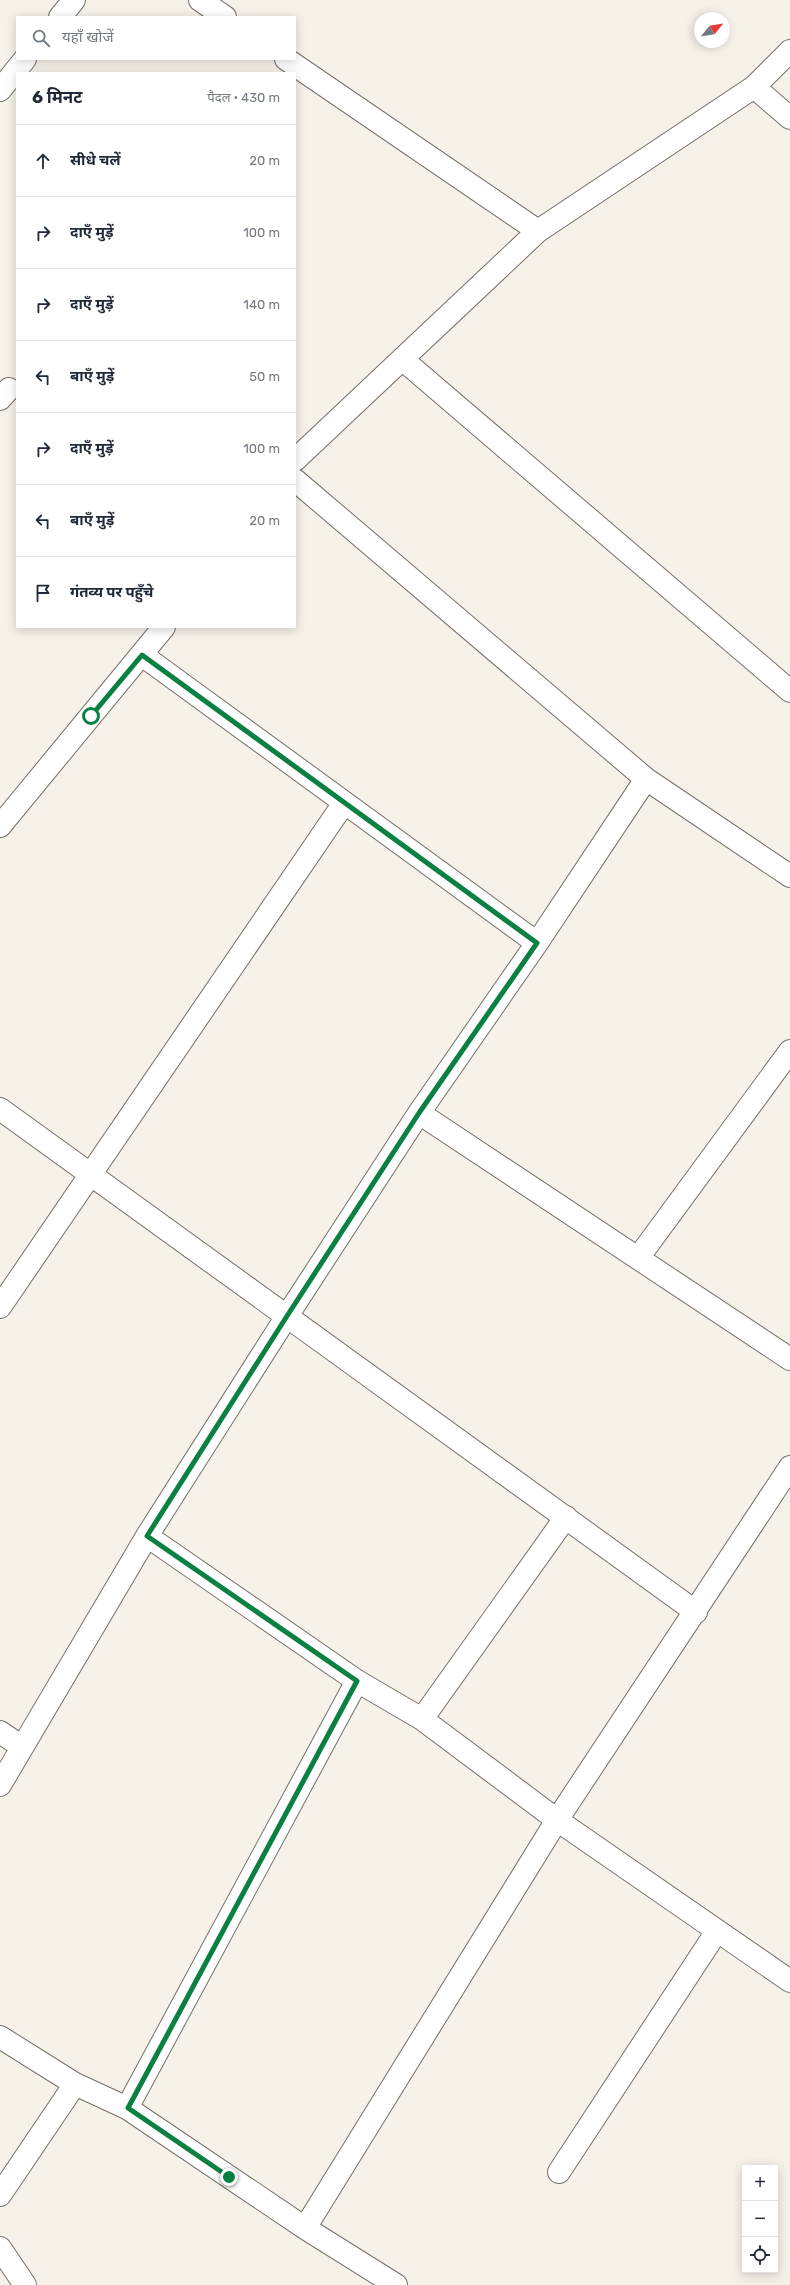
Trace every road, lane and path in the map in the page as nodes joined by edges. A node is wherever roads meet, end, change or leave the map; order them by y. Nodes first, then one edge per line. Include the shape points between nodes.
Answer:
1 (74, 0) edge
2 (200, 0) edge
3 (61, 16) edge
4 (224, 16) edge
5 (790, 52) edge
6 (24, 60) edge
7 (287, 60) edge
8 (754, 87) junction
9 (0, 90) edge
10 (790, 118) edge
11 (538, 231) junction
12 (402, 359) junction
13 (296, 459) edge
14 (296, 481) edge
15 (163, 628) edge
16 (142, 655) junction
17 (790, 691) edge
18 (646, 779) junction
19 (344, 803) junction
20 (0, 826) edge
21 (790, 876) edge
22 (537, 943) junction
23 (790, 1051) edge
24 (0, 1109) edge
25 (419, 1113) junction
26 (91, 1174) junction
27 (638, 1258) junction
28 (0, 1307) edge
29 (287, 1316) junction
30 (790, 1359) edge
31 (790, 1467) edge
32 (566, 1517) junction
33 (147, 1536) junction
34 (696, 1612) junction
35 (357, 1681) junction
36 (422, 1719) junction
37 (0, 1732) edge
38 (22, 1747) junction
39 (0, 1785) edge
40 (558, 1820) junction
41 (717, 1931) junction
42 (790, 1982) edge
43 (0, 2037) edge
44 (75, 2084) junction
45 (128, 2108) junction
46 (558, 2172) dead end
47 (0, 2195) edge
48 (305, 2228) junction
49 (0, 2248) edge
50 (25, 2285) edge
51 (396, 2285) edge

1 - 3 street
2 - 4 street
5 - 8 street
6 - 9 street
7 - 11 street
8 - 10 street
8 - 11 street
11 - 12 street
12 - 13 street
12 - 17 street
14 - 18 street
15 - 16 street
16 - 19 street
16 - 20 street
18 - 21 street
18 - 22 street
19 - 22 street
19 - 26 street
22 - 25 street
23 - 27 street
24 - 26 street
25 - 27 street
25 - 29 street
26 - 28 street
26 - 29 street
27 - 30 street
29 - 32 street
29 - 33 street
31 - 34 street
32 - 34 street
32 - 36 street
33 - 35 street
33 - 38 street
34 - 40 street
35 - 36 street
35 - 45 street
36 - 40 street
37 - 38 street
38 - 39 street
40 - 41 street
40 - 48 street
41 - 42 street
41 - 46 street
43 - 44 street
44 - 45 street
44 - 47 street
45 - 48 street
48 - 51 street
49 - 50 street

